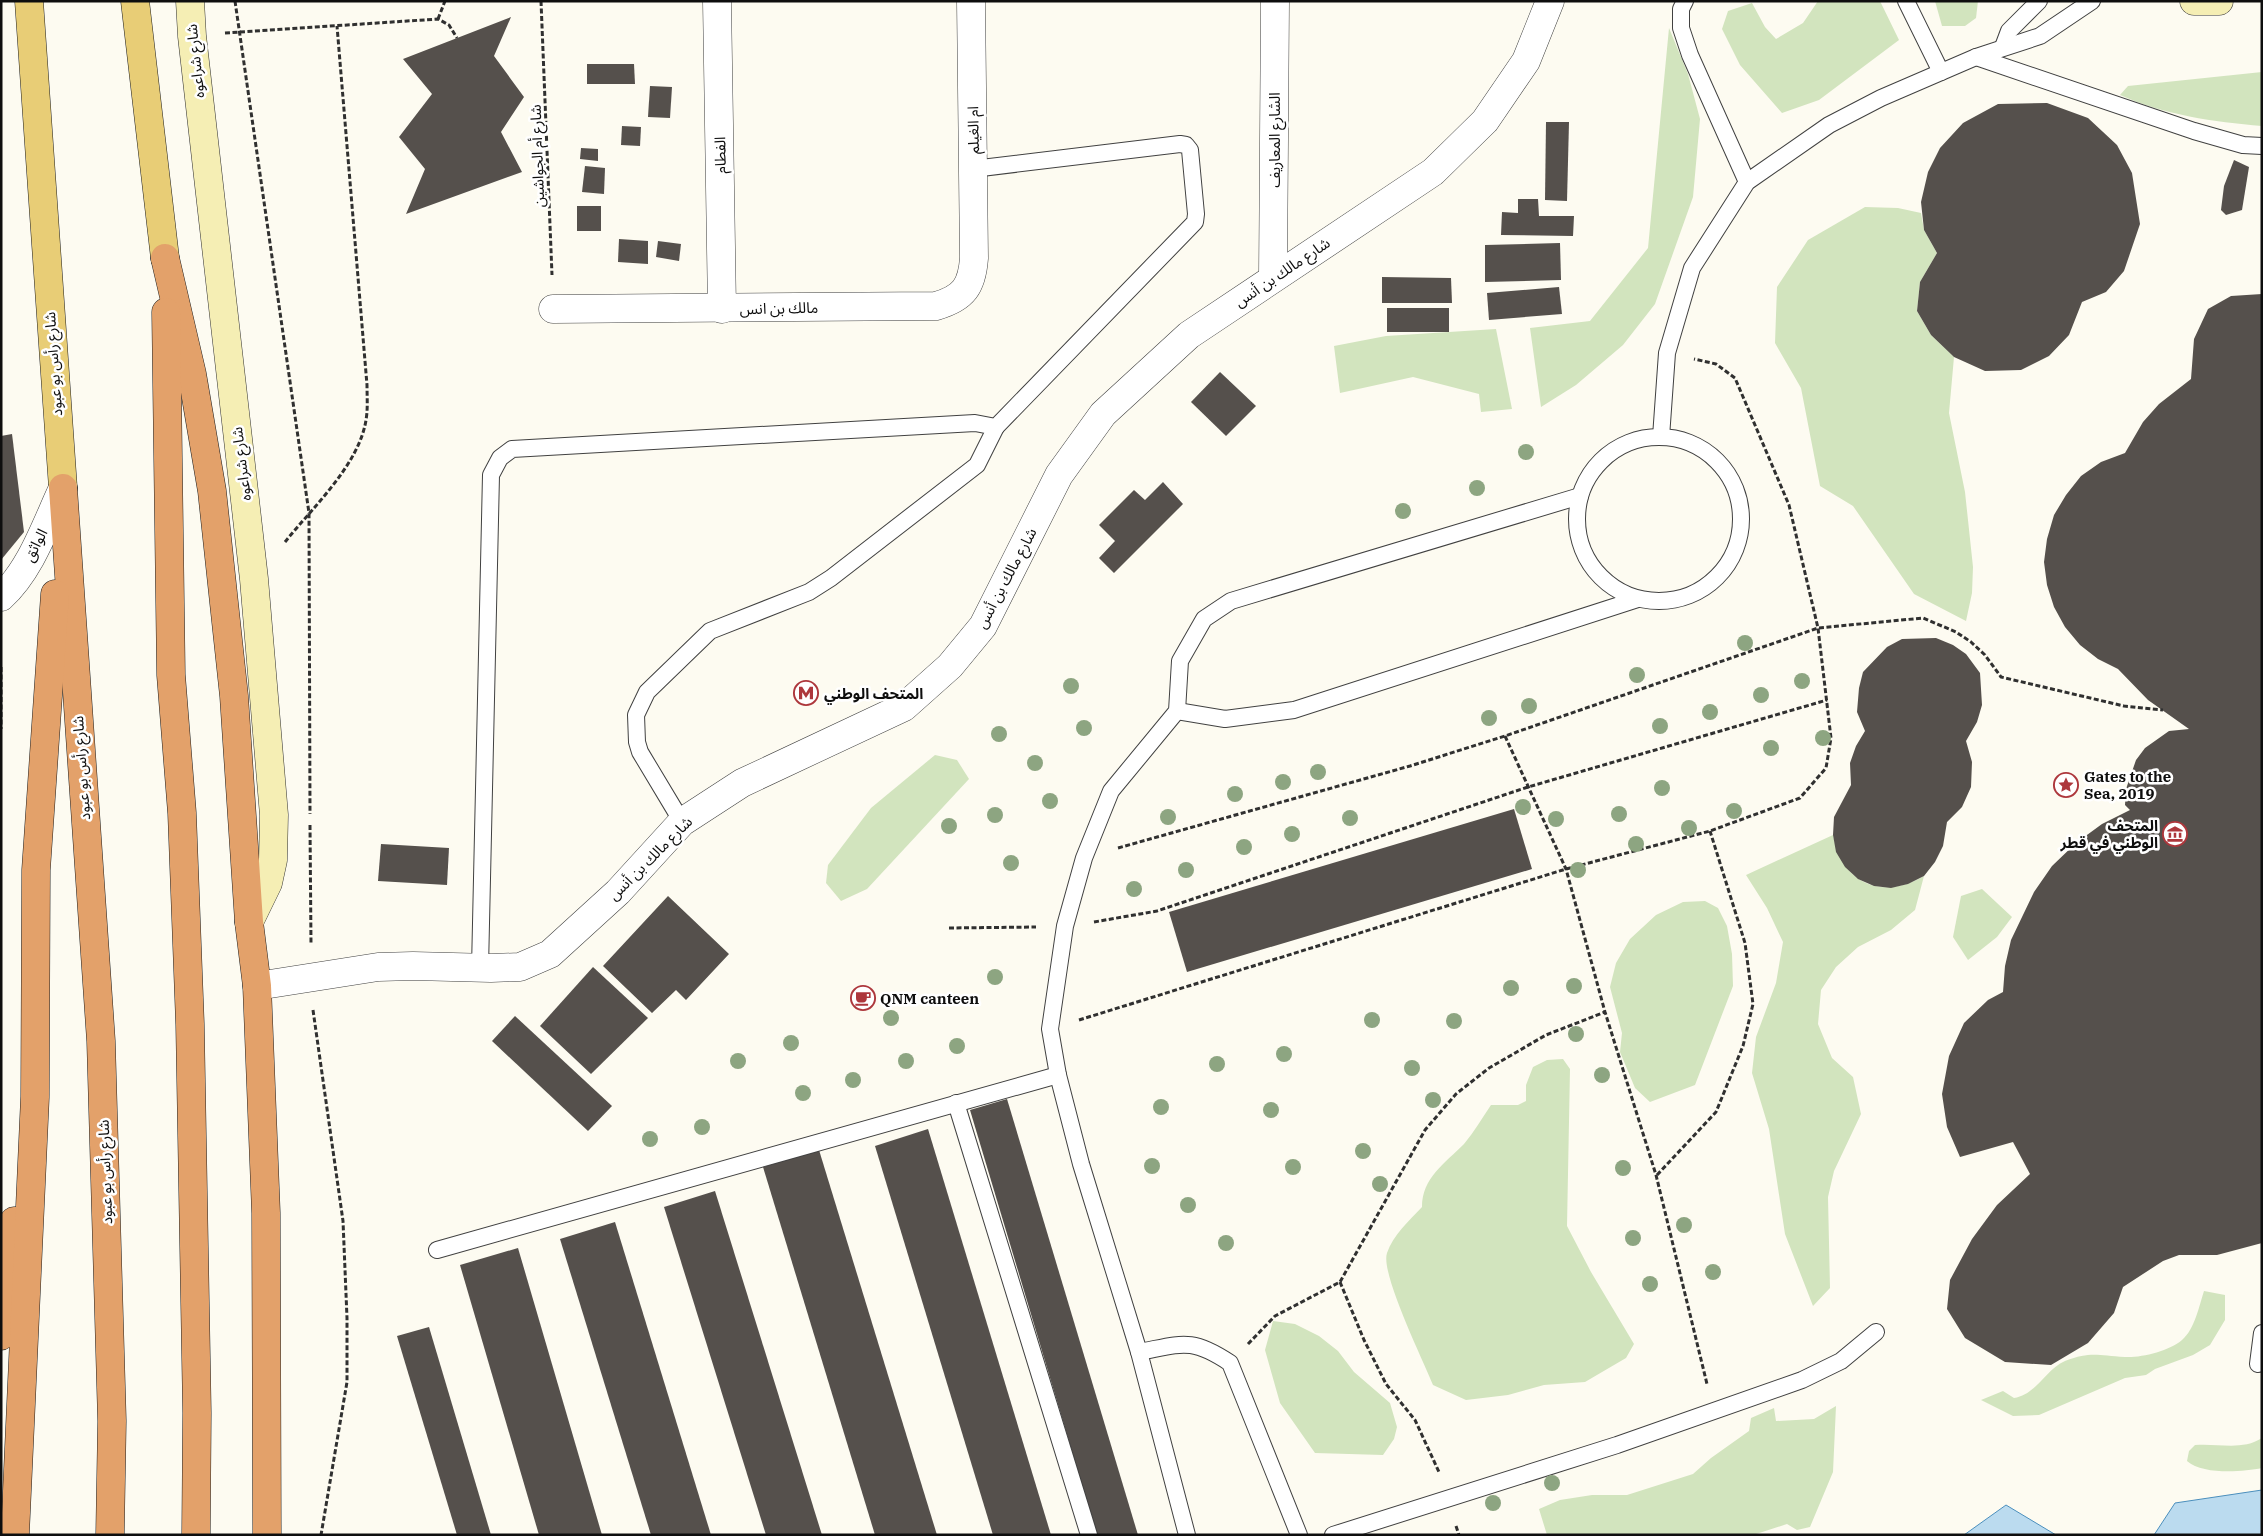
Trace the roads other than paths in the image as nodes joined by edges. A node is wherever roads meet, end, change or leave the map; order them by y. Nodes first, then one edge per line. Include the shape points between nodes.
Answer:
1 (29, 1) edge
2 (135, 1) edge
3 (190, 1) edge
4 (717, 1) edge
5 (971, 1) edge
6 (1275, 1) edge
7 (1550, 1) edge
8 (1684, 1) edge
9 (1906, 1) edge
10 (2038, 1) edge
11 (2092, 1) edge
12 (2194, 1) edge
13 (2219, 1) edge
14 (2003, 47) junction
15 (1976, 57) junction
16 (1941, 72) junction
17 (2262, 146) edge
18 (973, 169) junction
19 (1747, 182) junction
20 (165, 258) junction
21 (974, 258) joint
22 (1273, 278) junction
23 (722, 309) junction
24 (553, 310) road end
25 (996, 427) junction
26 (1661, 437) junction
27 (63, 488) junction
28 (1580, 496) junction
29 (1, 597) edge
30 (1638, 599) junction
31 (1177, 711) junction
32 (682, 822) junction
33 (249, 922) junction
34 (480, 968) junction
35 (257, 986) junction
36 (1058, 1074) junction
37 (35, 1097) junction
38 (956, 1103) junction
39 (437, 1250) dead end
40 (1876, 1332) dead end
41 (2262, 1333) edge
42 (1, 1336) edge
43 (1138, 1352) junction
44 (2258, 1364) dead end
45 (16, 1535) edge
46 (110, 1535) edge
47 (196, 1535) edge
48 (267, 1535) edge
49 (1089, 1535) edge
50 (1187, 1535) edge
51 (1299, 1535) edge
52 (1333, 1535) edge

1 - 27 main road, شارع رأس بو عبود
2 - 20 main road
3 - 33 street, شارع شراعوه via 254,579 274,837 268,883
4 - 23 street, الفطام
5 - 18 street, ام الغيلم
6 - 22 street, الشارع المعاريف
7 - 22 street, شارع مالك بن أنس via 1526,61 1485,121 1433,172
8 - 19 lane via 1681,28 1690,55
9 - 16 lane
10 - 14 lane via 2010,30
11 - 14 lane via 2040,36
12 - 13 street
14 - 15 lane
15 - 16 lane
15 - 17 lane via 2194,131 2243,145
16 - 19 lane via 1829,125
18 - 21 street, ام الغيلم
18 - 25 lane via 1186,145 1190,150 1196,214 1195,222
19 - 26 lane via 1692,268 1667,353
20 - 33 highway via 192,374 212,491 234,696
20 - 47 highway via 171,675 182,813 190,1024
21 - 23 street, مالك بن انس via 972,277 962,294 936,306
22 - 32 street, شارع مالك بن أنس via 1189,335 1103,414 1059,475 983,626 950,666 904,707 742,783
23 - 24 street, مالك بن انس
25 - 32 lane via 977,465 831,578 810,592 710,631 646,692 636,714 637,742
25 - 34 lane via 975,423 512,449 500,458 491,475
26 - 28 lane via 1640,439 1620,447 1589,476
26 - 30 lane via 1684,441 1704,451 1722,466 1738,500 1740,531 1734,553 1704,588 1660,602
27 - 29 street, الواثق via 33,552
27 - 37 highway via 36,870
27 - 46 highway, شارع رأس بو عبود via 101,1041 112,1421
28 - 30 lane via 1577,516 1579,538 1587,558 1599,575 1617,590
28 - 31 lane via 1231,601 1204,619 1180,661
30 - 31 lane via 1294,710 1225,719
31 - 36 lane via 1111,791 1084,858 1066,926 1050,1029
32 - 34 street, شارع مالك بن أنس via 618,892 550,954 520,966
33 - 35 highway
34 - 35 street, شارع مالك بن أنس via 378,967
35 - 48 highway via 266,1213
36 - 38 lane
36 - 43 lane via 1081,1164
37 - 42 highway via 15,1210
37 - 45 highway
38 - 39 lane
38 - 49 lane
40 - 52 lane via 1841,1361 1802,1380 1617,1445
41 - 44 lane
43 - 50 lane
43 - 51 lane via 1182,1344 1207,1348 1230,1363

